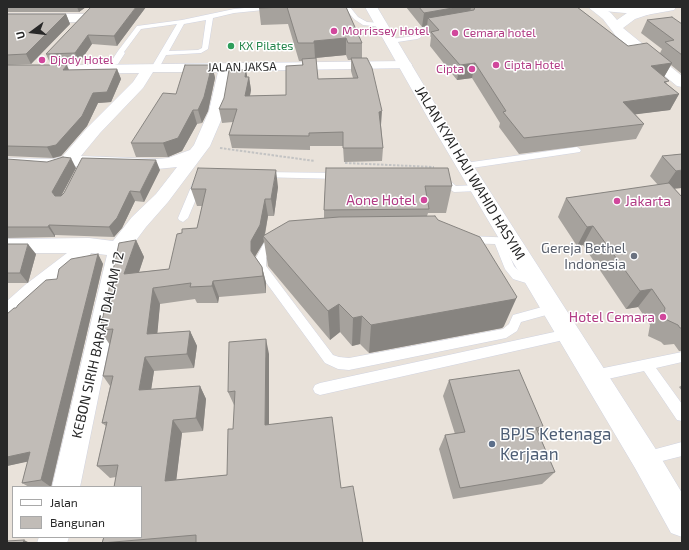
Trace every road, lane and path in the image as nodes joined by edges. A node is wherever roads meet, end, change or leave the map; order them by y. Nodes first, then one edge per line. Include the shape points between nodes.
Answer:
1 (272, 7) edge
2 (347, 7) edge
3 (371, 7) edge
4 (594, 7) edge
5 (604, 7) edge
6 (670, 7) edge
7 (646, 11) junction
8 (210, 17) junction
9 (7, 18) edge
10 (182, 22) junction
11 (382, 25) junction
12 (448, 25) edge
13 (616, 27) junction
14 (70, 31) edge
15 (391, 41) junction
16 (164, 52) junction
17 (46, 58) edge
18 (405, 65) junction
19 (110, 66) junction
20 (226, 67) junction
21 (152, 68) junction
22 (7, 70) edge
23 (36, 70) junction
24 (682, 83) edge
25 (198, 150) junction
26 (578, 150) dead end
27 (318, 161) dead end
28 (7, 163) edge
29 (340, 163) dead end
30 (78, 164) junction
31 (466, 167) junction
32 (206, 175) edge
33 (253, 175) edge
34 (347, 176) edge
35 (431, 180) edge
36 (478, 188) junction
37 (183, 218) dead end
38 (459, 240) edge
39 (506, 241) junction
40 (89, 245) junction
41 (284, 245) edge
42 (7, 246) edge
43 (118, 249) junction
44 (553, 309) junction
45 (7, 314) edge
46 (568, 334) junction
47 (682, 357) edge
48 (647, 364) junction
49 (594, 376) junction
50 (320, 389) dead end
51 (682, 415) edge
52 (682, 449) edge
53 (645, 458) junction
54 (66, 486) edge
55 (674, 491) edge
56 (682, 522) edge

1 - 8 lane via 234,11
2 - 11 lane via 365,24
3 - 11 main road, JALAN KYAI HAJI WAHID HASYIM
4 - 13 street via 607,16
5 - 7 main road
6 - 7 main road
7 - 13 street via 631,16
8 - 10 lane
8 - 16 lane via 205,49 199,52
9 - 14 street via 87,15
10 - 16 lane
10 - 19 lane via 139,27
11 - 15 main road, JALAN KYAI HAJI WAHID HASYIM
12 - 15 lane via 423,29 415,38
13 - 24 street
15 - 18 main road, JALAN KYAI HAJI WAHID HASYIM
16 - 21 lane
17 - 23 street
18 - 20 street, JALAN JAKSA
18 - 31 main road, JALAN KYAI HAJI WAHID HASYIM
19 - 21 street, JALAN JAKSA
19 - 23 street, JALAN JAKSA
20 - 21 street, JALAN JAKSA
20 - 25 street, KEBON SIRIH BARAT DALAM 12 via 216,112
21 - 30 street via 94,130
22 - 23 street, JALAN JAKSA
25 - 27 path
25 - 30 street via 170,163
25 - 43 street, KEBON SIRIH BARAT DALAM 12 via 162,198
26 - 31 lane
28 - 30 street
29 - 31 path
31 - 36 main road, JALAN KYAI HAJI WAHID HASYIM
32 - 37 lane via 200,178
33 - 34 lane
35 - 36 lane via 447,183 454,189
36 - 39 main road, JALAN KYAI HAJI WAHID HASYIM
38 - 39 lane
39 - 44 main road, JALAN KYAI HAJI WAHID HASYIM via 535,279
40 - 42 street
40 - 43 street
40 - 45 street
41 - 44 lane via 268,246 261,258 261,267 329,359 338,363 349,364 506,333 513,328 516,318
43 - 54 street, KEBON SIRIH BARAT DALAM 12
44 - 46 main road, JALAN KYAI HAJI WAHID HASYIM
46 - 49 main road, JALAN KYAI HAJI WAHID HASYIM
46 - 50 lane
47 - 48 lane
48 - 49 lane
48 - 51 lane
49 - 53 main road, JALAN KYAI HAJI WAHID HASYIM
52 - 53 lane
53 - 55 main road, JALAN KYAI HAJI WAHID HASYIM
55 - 56 main road, JALAN KYAI HAJI WAHID HASYIM

